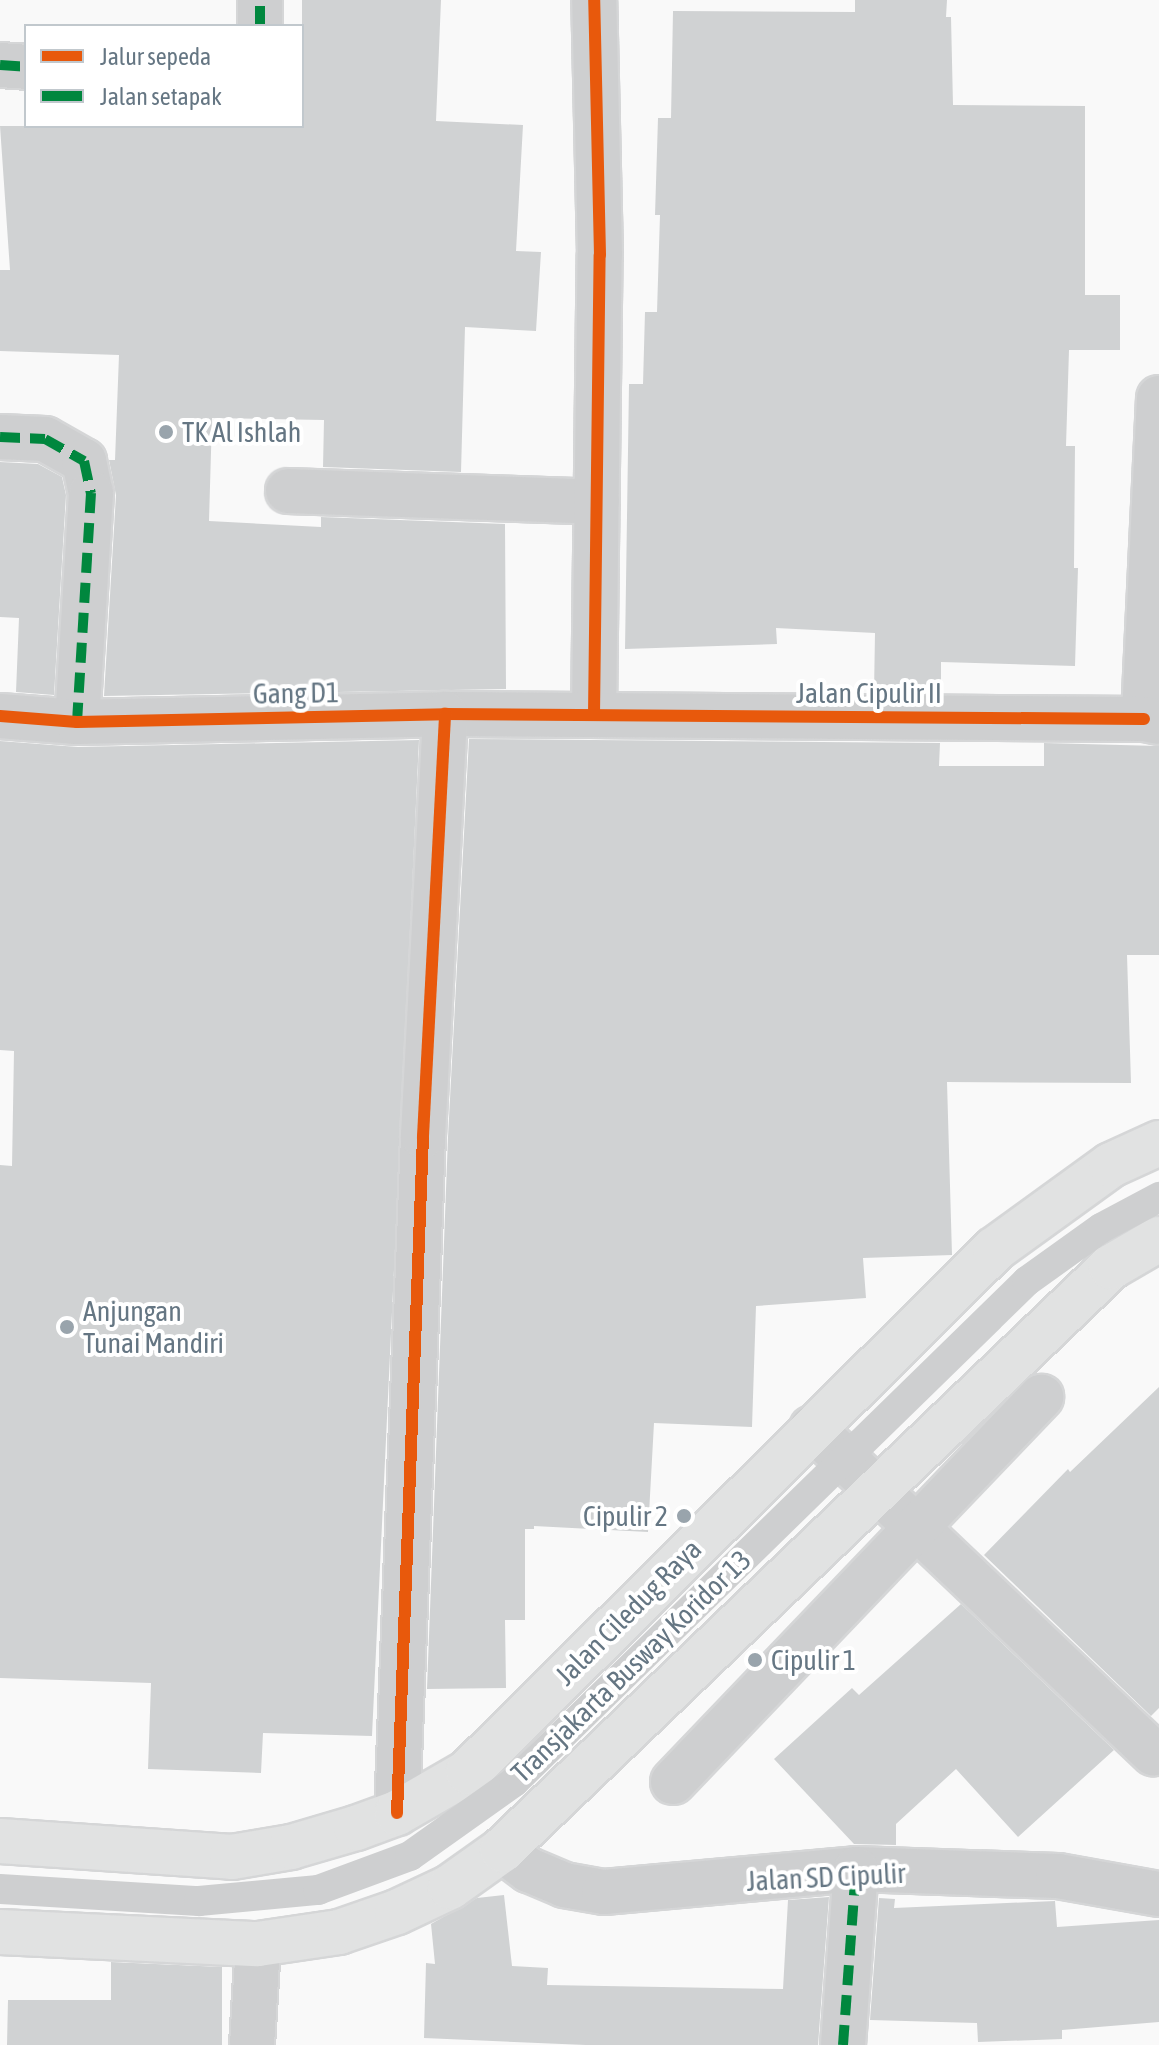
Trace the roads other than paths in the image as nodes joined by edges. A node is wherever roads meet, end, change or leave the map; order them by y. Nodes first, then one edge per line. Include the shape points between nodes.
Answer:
1 (260, 0) edge
2 (594, 0) edge
3 (260, 24) edge
4 (0, 65) edge
5 (24, 67) edge
6 (1159, 398) edge
7 (0, 437) edge
8 (288, 491) dead end
9 (597, 502) junction
10 (445, 714) junction
11 (594, 715) junction
12 (0, 716) edge
13 (1152, 720) edge
14 (77, 722) junction
15 (1159, 1143) edge
16 (1159, 1197) edge
17 (1159, 1239) edge
18 (1041, 1397) dead end
19 (812, 1428) junction
20 (877, 1491) junction
21 (915, 1527) junction
22 (1154, 1754) dead end
23 (673, 1782) dead end
24 (397, 1813) junction
25 (0, 1841) edge
26 (502, 1850) junction
27 (856, 1869) junction
28 (0, 1889) edge
29 (1159, 1894) edge
30 (0, 1932) edge
31 (258, 1944) junction
32 (252, 2045) edge
33 (843, 2045) edge

1 - 3 street
2 - 9 street via 600,255
4 - 5 street
6 - 13 street
7 - 14 street via 45,439 84,461 91,493
8 - 9 street
9 - 11 street
10 - 11 street, Gang D1
10 - 14 street, Gang D1
10 - 24 street
11 - 13 street, Jalan Cipulir II
12 - 14 street, Gang D1
15 - 19 main road, Jalan Ciledug Raya via 1111,1165 995,1249
16 - 28 lane, Transjakarta Busway Koridor 13, bridge via 1101,1228 1027,1281 514,1782 410,1856 318,1890 199,1901
17 - 20 main road via 1111,1267
18 - 21 street
19 - 20 street
19 - 24 main road, Jalan Ciledug Raya via 468,1772
20 - 21 street
20 - 26 main road
21 - 22 street
21 - 23 street
24 - 25 main road, Jalan Ciledug Raya via 291,1847 232,1857
26 - 27 street, Jalan SD Cipulir via 529,1870 564,1885 604,1892
26 - 31 main road via 450,1887 397,1912 339,1932
27 - 29 street, Jalan SD Cipulir via 1058,1876
27 - 33 street
30 - 31 main road
31 - 32 street

